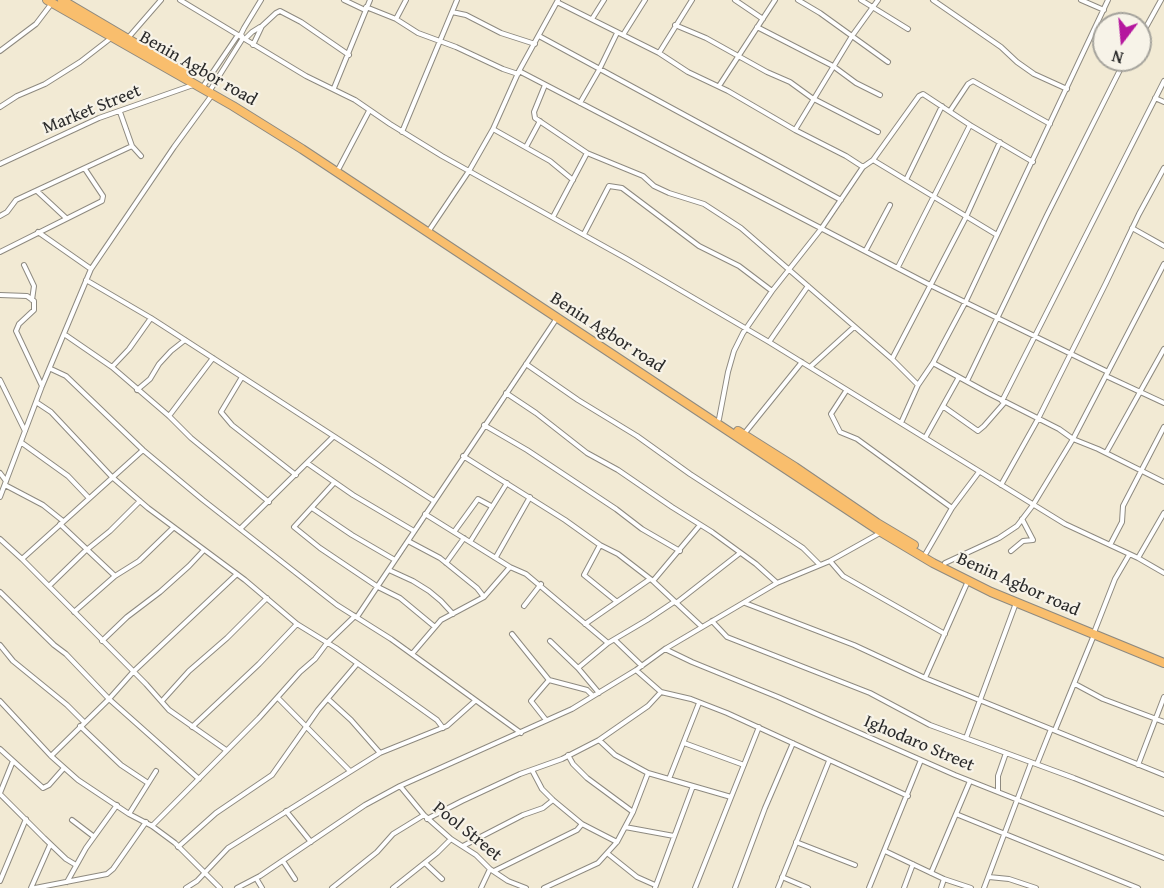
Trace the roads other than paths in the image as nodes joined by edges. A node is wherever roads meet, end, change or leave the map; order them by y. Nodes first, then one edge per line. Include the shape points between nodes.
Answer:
1 (62, 0) edge
2 (161, 0) edge
3 (180, 0) edge
4 (261, 0) edge
5 (344, 0) edge
6 (370, 0) edge
7 (406, 0) edge
8 (457, 0) edge
9 (604, 0) edge
10 (645, 0) edge
11 (692, 0) edge
12 (735, 0) edge
13 (775, 0) edge
14 (798, 0) edge
15 (861, 0) edge
16 (879, 0) edge
17 (933, 0) edge
18 (1081, 0) edge
19 (1108, 0) edge
20 (1161, 0) edge
21 (50, 1) edge
22 (557, 1) edge
23 (365, 9) junction
24 (872, 9) junction
25 (1104, 10) junction
26 (452, 12) junction
27 (1152, 16) edge
28 (396, 19) junction
29 (592, 19) junction
30 (763, 19) junction
31 (675, 25) junction
32 (261, 27) junction
33 (757, 27) junction
34 (908, 29) dead end
35 (617, 33) junction
36 (623, 35) junction
37 (539, 36) junction
38 (852, 36) junction
39 (111, 37) junction
40 (242, 37) junction
41 (128, 38) junction
42 (440, 41) junction
43 (535, 44) junction
44 (253, 45) junction
45 (0, 51) edge
46 (658, 53) junction
47 (348, 55) junction
48 (738, 55) junction
49 (888, 62) dead end
50 (832, 66) junction
51 (600, 70) junction
52 (519, 72) junction
53 (1119, 72) edge
54 (1164, 81) edge
55 (545, 85) junction
56 (719, 86) junction
57 (206, 88) junction
58 (334, 88) junction
59 (1067, 89) junction
60 (880, 95) dead end
61 (812, 98) junction
62 (1155, 98) junction
63 (1164, 102) edge
64 (580, 103) junction
65 (942, 106) junction
66 (0, 107) edge
67 (369, 111) junction
68 (950, 111) junction
69 (120, 112) junction
70 (540, 121) junction
71 (1050, 124) junction
72 (970, 125) junction
73 (493, 129) junction
74 (795, 130) junction
75 (402, 132) junction
76 (878, 132) dead end
77 (1000, 142) junction
78 (132, 146) junction
79 (526, 147) junction
80 (587, 153) junction
81 (141, 156) dead end
82 (873, 160) junction
83 (1033, 162) junction
84 (0, 164) edge
85 (863, 167) junction
86 (339, 168) junction
87 (86, 169) junction
88 (469, 171) junction
89 (1163, 171) edge
90 (573, 180) junction
91 (906, 180) junction
92 (38, 191) junction
93 (935, 198) junction
94 (841, 200) junction
95 (890, 205) dead end
96 (0, 216) edge
97 (553, 217) junction
98 (966, 217) junction
99 (66, 218) junction
100 (1132, 228) junction
101 (430, 229) junction
102 (821, 229) junction
103 (38, 232) junction
104 (584, 234) junction
105 (997, 236) junction
106 (1164, 246) edge
107 (866, 250) junction
108 (0, 252) edge
109 (1164, 264) edge
110 (24, 265) dead end
111 (898, 267) junction
112 (91, 269) junction
113 (790, 270) junction
114 (86, 280) junction
115 (930, 285) junction
116 (808, 286) junction
117 (772, 291) junction
118 (0, 295) edge
119 (32, 300) junction
120 (966, 302) junction
121 (151, 318) junction
122 (557, 318) junction
123 (997, 318) junction
124 (854, 327) junction
125 (747, 329) junction
126 (64, 334) junction
127 (1036, 337) junction
128 (185, 340) junction
129 (769, 342) junction
130 (1164, 349) edge
131 (1070, 353) junction
132 (213, 358) junction
133 (892, 359) junction
134 (802, 362) junction
135 (933, 363) junction
136 (526, 364) junction
137 (112, 367) junction
138 (810, 367) junction
139 (51, 369) junction
140 (1107, 374) junction
141 (959, 376) junction
142 (242, 377) junction
143 (0, 380) edge
144 (967, 381) junction
145 (918, 385) junction
146 (42, 386) junction
147 (137, 390) junction
148 (846, 391) junction
149 (1140, 392) junction
150 (506, 393) junction
151 (1004, 401) junction
152 (36, 402) junction
153 (1164, 403) edge
154 (944, 407) junction
155 (169, 416) junction
156 (1038, 418) junction
157 (719, 419) junction
158 (901, 423) junction
159 (484, 425) junction
160 (1164, 427) edge
161 (26, 432) junction
162 (743, 435) junction
163 (333, 437) junction
164 (925, 438) junction
165 (1073, 439) junction
166 (21, 443) junction
167 (143, 450) junction
168 (1106, 453) junction
169 (463, 456) junction
170 (307, 463) junction
171 (793, 470) junction
172 (1140, 471) junction
173 (979, 472) junction
174 (0, 473) edge
175 (296, 475) junction
176 (112, 477) junction
177 (1164, 482) edge
178 (5, 483) junction
179 (334, 483) junction
180 (507, 483) junction
181 (1001, 485) junction
182 (0, 497) edge
183 (88, 497) junction
184 (530, 497) junction
185 (140, 501) junction
186 (434, 501) junction
187 (269, 502) junction
188 (1033, 505) junction
189 (492, 506) junction
190 (312, 508) junction
191 (952, 508) junction
192 (1164, 513) edge
193 (425, 514) junction
194 (1022, 519) junction
195 (62, 523) junction
196 (700, 525) junction
197 (173, 528) junction
198 (241, 528) junction
199 (414, 531) junction
200 (454, 532) junction
201 (881, 532) junction
202 (464, 538) junction
203 (0, 539) edge
204 (408, 541) junction
205 (470, 542) junction
206 (600, 545) junction
207 (1109, 545) junction
208 (87, 550) junction
209 (204, 550) junction
210 (1011, 550) dead end
211 (680, 551) junction
212 (740, 553) junction
213 (926, 553) junction
214 (1129, 555) junction
215 (496, 557) junction
216 (1138, 558) junction
217 (22, 559) junction
218 (395, 560) junction
219 (830, 561) junction
220 (446, 563) junction
221 (945, 563) junction
222 (820, 565) junction
223 (510, 567) junction
224 (389, 570) junction
225 (1164, 573) edge
226 (237, 574) junction
227 (116, 576) junction
228 (651, 580) junction
229 (968, 581) junction
230 (777, 583) junction
231 (541, 584) junction
232 (49, 586) junction
233 (378, 587) junction
234 (0, 592) edge
235 (484, 597) junction
236 (267, 598) junction
237 (616, 601) junction
238 (675, 602) junction
239 (1016, 602) junction
240 (744, 603) junction
241 (524, 606) dead end
242 (74, 612) junction
243 (453, 614) junction
244 (356, 616) junction
245 (712, 621) junction
246 (297, 624) junction
247 (585, 624) junction
248 (435, 627) junction
249 (702, 627) junction
250 (1095, 633) junction
251 (512, 634) dead end
252 (945, 634) junction
253 (615, 640) junction
254 (102, 641) junction
255 (550, 641) dead end
256 (327, 643) junction
257 (608, 643) junction
258 (0, 645) edge
259 (665, 649) junction
260 (412, 654) junction
261 (1164, 658) edge
262 (1164, 663) edge
263 (357, 664) junction
264 (642, 666) junction
265 (578, 668) junction
266 (636, 670) junction
267 (132, 672) junction
268 (925, 678) junction
269 (549, 680) junction
270 (1075, 684) junction
271 (661, 692) junction
272 (599, 693) junction
273 (593, 696) junction
274 (1164, 697) edge
275 (278, 698) junction
276 (109, 699) junction
277 (328, 699) junction
278 (980, 700) junction
279 (162, 701) junction
280 (475, 701) junction
281 (0, 703) edge
282 (699, 704) junction
283 (1156, 718) junction
284 (546, 720) junction
285 (84, 722) junction
286 (1164, 722) edge
287 (80, 726) junction
288 (192, 727) junction
289 (306, 727) junction
290 (759, 727) junction
291 (443, 728) junction
292 (1053, 730) junction
293 (522, 733) junction
294 (966, 738) junction
295 (599, 740) junction
296 (684, 743) junction
297 (793, 743) junction
298 (0, 750) edge
299 (226, 750) junction
300 (380, 753) junction
301 (1006, 753) junction
302 (568, 755) junction
303 (51, 756) junction
304 (921, 760) junction
305 (13, 761) junction
306 (829, 761) junction
307 (1034, 764) junction
308 (744, 765) junction
309 (1138, 765) junction
310 (64, 768) junction
311 (532, 770) junction
312 (156, 771) dead end
313 (351, 771) junction
314 (648, 773) junction
315 (1164, 775) edge
316 (199, 779) junction
317 (669, 779) junction
318 (970, 781) junction
319 (148, 783) junction
320 (400, 786) junction
321 (693, 786) junction
322 (998, 792) junction
323 (0, 793) edge
324 (908, 796) junction
325 (731, 797) junction
326 (553, 800) junction
327 (1018, 800) junction
328 (117, 805) junction
329 (286, 811) junction
330 (633, 812) junction
331 (129, 814) junction
332 (956, 814) junction
333 (1164, 814) edge
334 (426, 817) junction
335 (26, 819) junction
336 (72, 820) dead end
337 (146, 822) junction
338 (582, 824) junction
339 (152, 826) junction
340 (625, 826) junction
341 (1006, 834) junction
342 (93, 836) junction
343 (674, 836) junction
344 (451, 839) junction
345 (311, 842) junction
346 (617, 842) junction
347 (796, 842) junction
348 (50, 844) junction
349 (462, 846) junction
350 (178, 847) junction
351 (885, 851) junction
352 (607, 853) junction
353 (1164, 858) edge
354 (283, 861) junction
355 (425, 863) junction
356 (912, 864) junction
357 (76, 865) junction
358 (855, 865) dead end
359 (492, 870) junction
360 (203, 873) junction
361 (931, 873) junction
362 (782, 877) junction
363 (989, 877) junction
364 (256, 878) junction
365 (295, 879) dead end
366 (442, 879) dead end
367 (945, 879) junction
368 (0, 881) edge
369 (66, 883) junction
370 (655, 886) edge
371 (33, 888) edge
372 (186, 888) edge
373 (220, 888) edge
374 (237, 888) edge
375 (262, 888) edge
376 (332, 888) edge
377 (393, 888) edge
378 (481, 888) edge
379 (526, 888) edge
380 (544, 888) edge
381 (695, 888) edge
382 (735, 888) edge
383 (778, 888) edge
384 (808, 888) edge
385 (869, 888) edge
386 (904, 888) edge
387 (941, 888) edge
388 (971, 888) edge
389 (984, 888) edge
390 (1036, 888) edge
391 (1138, 888) edge

1 - 41 highway, Benin Agbor road
2 - 41 street
3 - 40 street
4 - 40 street
5 - 23 street
6 - 23 street
7 - 28 street
8 - 26 street
9 - 29 street
10 - 36 street
11 - 31 street
12 - 30 street
13 - 30 street
14 - 38 street
15 - 24 street
16 - 24 street
17 - 59 street via 1034,74
18 - 25 street
19 - 25 street
20 - 27 street
21 - 39 highway, Benin Agbor road
21 - 45 street via 36,24
22 - 29 street
22 - 37 street
23 - 28 street
23 - 47 street
24 - 34 street
24 - 38 street
25 - 59 street
26 - 42 street
26 - 43 street
28 - 42 street
29 - 35 street
30 - 33 street
31 - 46 street
31 - 48 street
32 - 40 street
32 - 44 street
32 - 47 street via 280,11
33 - 48 street
33 - 50 street
35 - 36 street
35 - 51 street
36 - 46 street
37 - 43 street
37 - 51 street
38 - 49 street
38 - 50 street
39 - 57 highway, Benin Agbor road
39 - 66 street via 80,62
40 - 44 street
40 - 57 street
40 - 57 street
41 - 57 highway, Benin Agbor road
42 - 52 street
42 - 75 street
43 - 52 street
44 - 58 street
46 - 56 street
47 - 58 street
48 - 56 street
48 - 61 street
50 - 60 street
50 - 61 street
51 - 64 street
51 - 94 street
52 - 55 street
52 - 73 street
53 - 123 street
54 - 62 street
55 - 64 street
55 - 70 street via 534,116
56 - 74 street
57 - 69 street, Market Street
57 - 86 highway, Benin Agbor road
57 - 112 street via 174,147
57 - 122 highway, Benin Agbor road
58 - 67 street
59 - 71 street
61 - 74 street
61 - 76 street
62 - 63 street
62 - 127 street
64 - 102 street
65 - 68 street
65 - 82 street via 923,94 919,96
65 - 91 street
67 - 75 street
67 - 86 street
68 - 71 street via 973,81
68 - 72 street
69 - 78 street
69 - 84 street, Market Street
70 - 79 street
70 - 80 street
71 - 83 street
72 - 77 street
72 - 93 street
73 - 79 street
73 - 88 street
74 - 85 street
75 - 88 street
77 - 83 street
77 - 98 street
78 - 81 street
78 - 87 street
79 - 90 street
80 - 90 street
80 - 113 street via 643,176 669,193 704,204 741,228
82 - 85 street
82 - 91 street
83 - 105 street
85 - 94 street
86 - 101 highway, Benin Agbor road
87 - 92 street
87 - 99 street via 102,201
88 - 97 street
88 - 101 street
89 - 100 street
90 - 97 street
91 - 93 street
92 - 96 street via 16,200
92 - 99 street
93 - 98 street
93 - 111 street
94 - 102 street
95 - 107 street
97 - 104 street
98 - 105 street
98 - 115 street
99 - 103 street
100 - 106 street
100 - 131 street
101 - 157 highway, Benin Agbor road
102 - 107 street
102 - 113 street
103 - 108 street
103 - 112 street
104 - 117 street via 609,186 622,188 699,246 739,266
104 - 125 street
105 - 120 street
107 - 111 street
109 - 140 street
110 - 119 street via 34,286
111 - 115 street
112 - 114 street
113 - 116 street
113 - 117 street
114 - 121 street
114 - 126 street
115 - 120 street
115 - 133 street
116 - 124 street
116 - 129 street
117 - 125 street
118 - 119 street via 27,296
119 - 146 street via 34,310 16,331
120 - 123 street
120 - 135 street
121 - 128 street
121 - 137 street
122 - 136 street
122 - 171 highway, Benin Agbor road
123 - 127 street
123 - 144 street
124 - 133 street
124 - 138 street
125 - 129 street
125 - 157 street via 734,351
126 - 137 street
126 - 139 street
127 - 131 street
127 - 151 street
128 - 132 street
128 - 147 street
129 - 134 street
130 - 149 street
131 - 140 street
131 - 156 street
132 - 142 street
132 - 155 street
133 - 145 street
134 - 138 street
134 - 162 street
135 - 141 street
135 - 145 street
136 - 150 street
136 - 222 street via 795,543
137 - 147 street
138 - 148 street
139 - 146 street
139 - 167 street via 66,376
140 - 149 street
140 - 165 street
141 - 144 street
141 - 154 street
142 - 163 street
142 - 175 street via 221,412
143 - 161 street
144 - 151 street
145 - 158 street
146 - 152 street
147 - 155 street
148 - 158 street
148 - 191 street via 831,414 840,432 857,439
149 - 153 street
149 - 168 street
150 - 159 street
150 - 196 street via 587,453
151 - 154 street via 978,431
151 - 156 street
152 - 161 street
152 - 176 street via 51,412
154 - 164 street
155 - 187 street
156 - 165 street
156 - 181 street
157 - 162 highway, Benin Agbor road
158 - 164 street
159 - 169 street
159 - 211 street
160 - 172 street
161 - 166 street
162 - 171 highway, Benin Agbor road
163 - 170 street
163 - 186 street
164 - 173 street
165 - 168 street
165 - 188 street
166 - 178 street
166 - 183 street via 68,476
167 - 176 street
167 - 198 street
168 - 172 street
169 - 180 street
169 - 186 street
170 - 175 street
170 - 179 street
171 - 201 highway, Benin Agbor road
171 - 213 highway, Benin Agbor road
172 - 177 street
172 - 207 street via 1123,506 1122,522
173 - 181 street
173 - 191 street
174 - 178 street
175 - 187 street
176 - 183 street
176 - 185 street
178 - 182 street
178 - 195 street via 43,505
179 - 190 street
179 - 199 street
180 - 184 street
180 - 189 street
181 - 188 street
183 - 195 street
184 - 206 street
184 - 215 street
185 - 197 street
185 - 208 street
186 - 193 street
187 - 198 street
188 - 194 street
188 - 207 street
189 - 200 street via 478,499
189 - 205 street
190 - 218 street
190 - 233 street via 294,527
191 - 213 street
192 - 216 street
193 - 199 street
193 - 200 street
194 - 210 street via 1032,540
194 - 221 street via 999,538
195 - 208 street
195 - 217 street
196 - 211 street
196 - 212 street
197 - 209 street
197 - 227 street via 139,561
198 - 244 street
199 - 204 street
200 - 202 street
201 - 219 street
201 - 229 highway, Benin Agbor road
202 - 205 street
202 - 220 street
203 - 217 street
204 - 218 street
204 - 220 street
205 - 215 street
206 - 228 street
206 - 237 street via 584,575
207 - 214 street
208 - 227 street
208 - 232 street
209 - 226 street
209 - 254 street
211 - 228 street
212 - 230 street
212 - 238 street
213 - 221 highway, Benin Agbor road
214 - 216 street
214 - 250 street via 1115,579
215 - 223 street
216 - 225 street
217 - 232 street
218 - 224 street
219 - 222 street
219 - 252 street via 843,576
220 - 235 street
221 - 250 highway, Benin Agbor road
222 - 230 street
223 - 231 street
223 - 235 street
224 - 233 street
224 - 243 street via 429,591
226 - 236 street
226 - 267 street
227 - 242 street
228 - 237 street
228 - 238 street
229 - 239 highway, Benin Agbor road
229 - 252 street
230 - 240 street
231 - 241 street
231 - 247 street
232 - 242 street
233 - 244 street
233 - 248 street via 400,598
234 - 276 street
235 - 243 street
236 - 246 street
236 - 279 street
237 - 247 street
238 - 249 street
238 - 253 street
239 - 250 highway, Benin Agbor road
239 - 278 street
240 - 245 street
240 - 268 street via 855,645
242 - 254 street
243 - 248 street
244 - 256 street
244 - 260 street
245 - 249 street
245 - 294 street via 727,637 870,693 920,720
246 - 256 street
246 - 288 street
247 - 257 street
248 - 260 street
249 - 259 street
250 - 261 highway, Benin Agbor road
250 - 262 highway, Benin Agbor road
250 - 270 street
251 - 269 street
252 - 268 street
253 - 257 street
253 - 264 street
254 - 267 street
255 - 265 street
256 - 263 street
256 - 275 street
257 - 265 street
258 - 285 street via 13,661
259 - 264 street
259 - 304 street, Ighodaro Street
260 - 280 street
263 - 277 street
263 - 291 street
264 - 266 street
265 - 272 street
266 - 271 street
266 - 272 street
267 - 276 street
267 - 279 street
268 - 278 street
269 - 273 street via 587,690
269 - 284 street via 531,701
270 - 283 street
270 - 292 street
271 - 282 street
271 - 295 street via 648,706
272 - 273 street
273 - 284 street
274 - 283 street
275 - 289 street
275 - 299 street
276 - 285 street
276 - 316 street
277 - 289 street
277 - 300 street
278 - 292 street
278 - 294 street
279 - 288 street
280 - 291 street
280 - 293 street
281 - 303 street
282 - 290 street
282 - 296 street
283 - 286 street
283 - 309 street
284 - 293 street
285 - 287 street
287 - 303 street
287 - 319 street via 120,765
288 - 299 street
289 - 313 street
289 - 350 street via 272,775 216,813
290 - 297 street
290 - 308 street
291 - 300 street
292 - 307 street
292 - 309 street
293 - 320 street
294 - 301 street
295 - 302 street
295 - 314 street via 615,755
296 - 308 street
296 - 317 street
297 - 306 street
297 - 382 street
298 - 305 street
299 - 316 street
300 - 313 street
301 - 307 street
301 - 322 street via 998,776
302 - 311 street
302 - 330 street via 587,778
303 - 310 street
304 - 318 street, Ighodaro Street
304 - 324 street
305 - 310 street via 43,788
305 - 323 street
306 - 324 street
306 - 347 street
307 - 327 street
307 - 333 street
308 - 325 street
309 - 315 street
310 - 328 street
311 - 326 street
311 - 334 street
312 - 319 street
313 - 329 street
314 - 317 street
314 - 330 street
316 - 339 street
317 - 321 street
318 - 322 street, Ighodaro Street
318 - 332 street
319 - 331 street
320 - 334 street, Pool Street
320 - 345 street
321 - 325 street
321 - 343 street
322 - 327 street, Ighodaro Street
323 - 335 street
324 - 351 street
325 - 381 street
326 - 338 street
326 - 349 street
327 - 341 street
327 - 353 street, Ighodaro Street
328 - 331 street
328 - 342 street
329 - 345 street
329 - 360 street via 228,848
330 - 340 street
331 - 337 street
332 - 341 street
332 - 361 street
334 - 344 street, Pool Street
334 - 376 street via 393,834
335 - 348 street
335 - 368 street
336 - 342 street
337 - 339 street
337 - 369 street via 113,869
338 - 346 street
338 - 359 street via 577,830
339 - 350 street
340 - 343 street
340 - 346 street
341 - 363 street
341 - 391 street
342 - 357 street
343 - 370 street
344 - 349 street, Pool Street
344 - 355 street
345 - 354 street
346 - 352 street
347 - 358 street
347 - 362 street
348 - 357 street
348 - 371 street
349 - 359 street, Pool Street
350 - 360 street
351 - 356 street
351 - 385 street
352 - 370 street
352 - 380 street via 591,867
354 - 364 street
354 - 365 street
355 - 366 street
355 - 377 street
356 - 361 street
356 - 386 street
357 - 369 street
359 - 378 street
359 - 379 street, Pool Street
360 - 372 street
360 - 373 street
361 - 367 street
362 - 383 street
362 - 384 street
363 - 389 street
363 - 390 street
364 - 374 street
364 - 375 street
367 - 387 street
367 - 388 street
369 - 371 street

